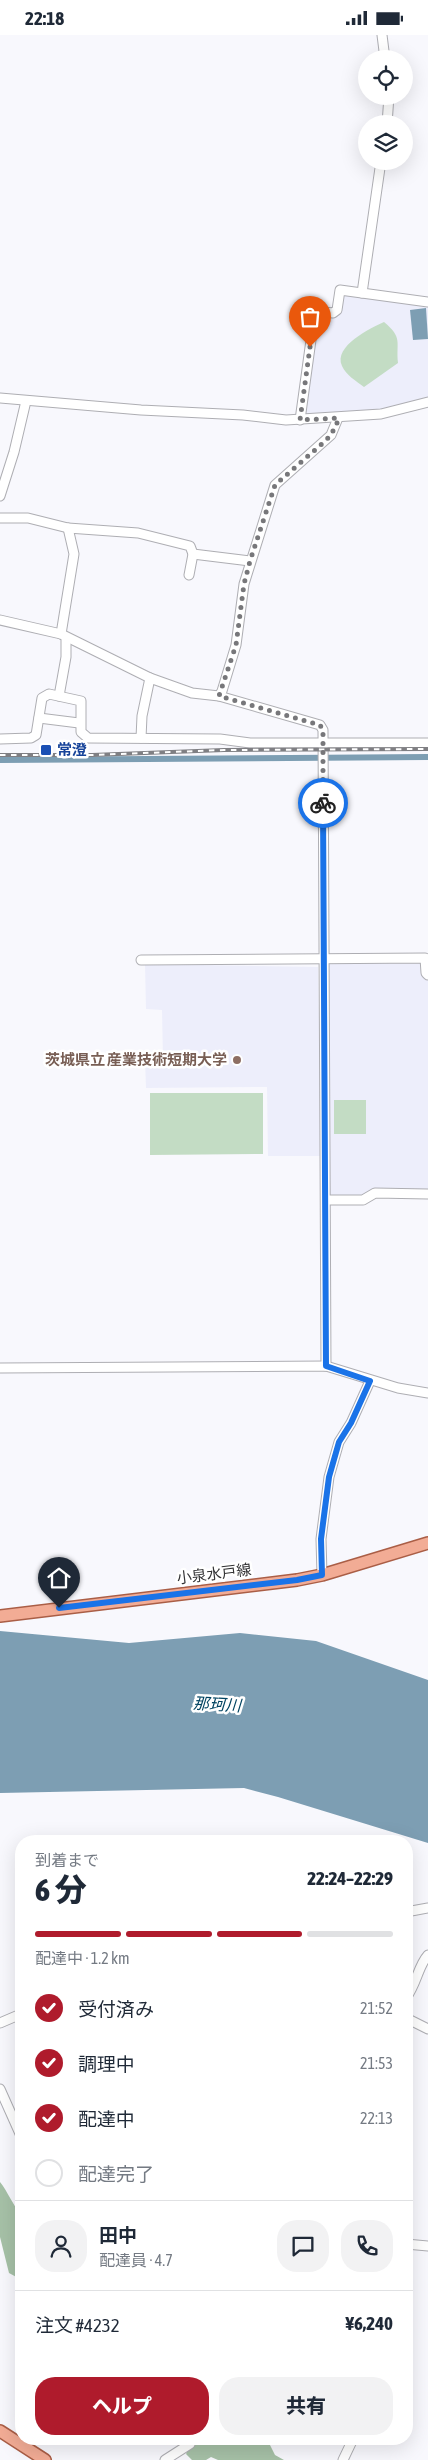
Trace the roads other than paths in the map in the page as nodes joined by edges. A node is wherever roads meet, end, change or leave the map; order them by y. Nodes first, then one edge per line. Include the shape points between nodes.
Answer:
1 (382, 35) edge
2 (383, 50) edge
3 (380, 170) edge
4 (362, 293) junction
5 (428, 302) edge
6 (0, 398) edge
7 (26, 401) junction
8 (428, 402) edge
9 (338, 418) junction
10 (300, 420) junction
11 (0, 496) edge
12 (1, 518) edge
13 (68, 528) junction
14 (193, 554) junction
15 (250, 561) junction
16 (189, 575) dead end
17 (0, 620) edge
18 (64, 636) junction
19 (150, 678) junction
20 (59, 695) junction
21 (219, 696) junction
22 (39, 718) junction
23 (79, 723) junction
24 (0, 739) edge
25 (141, 739) junction
26 (323, 743) junction
27 (428, 743) edge
28 (323, 959) junction
29 (141, 960) dead end
30 (428, 975) edge
31 (428, 1194) edge
32 (326, 1200) junction
33 (326, 1366) junction
34 (0, 1368) edge
35 (370, 1381) junction
36 (428, 1393) edge
37 (428, 1543) edge
38 (322, 1575) junction
39 (0, 1616) edge
40 (428, 1908) edge
41 (413, 1911) edge
42 (428, 1955) edge
43 (413, 1988) edge
44 (15, 2017) edge
45 (413, 2022) edge
46 (0, 2023) edge
47 (428, 2029) edge
48 (0, 2089) edge
49 (15, 2122) edge
50 (413, 2245) edge
51 (428, 2246) edge
52 (0, 2431) edge
53 (15, 2441) edge
54 (22, 2445) edge
55 (188, 2445) edge
56 (350, 2445) edge
57 (45, 2460) edge
58 (165, 2460) edge
59 (343, 2460) edge

1 - 2 street
3 - 4 street
4 - 5 street
4 - 10 street via 340,291 337,310 333,313 315,311
6 - 7 street
7 - 10 street
7 - 11 street
8 - 9 street via 381,414
9 - 10 street
9 - 15 street via 331,435 275,485
12 - 13 street via 28,518
13 - 14 street via 138,533 190,546
13 - 18 street via 74,554
14 - 15 street
14 - 16 street
15 - 21 street via 236,645
17 - 18 street
18 - 19 street
18 - 20 street via 66,657
19 - 21 street via 192,693
19 - 25 street
20 - 22 street via 42,698
20 - 23 street via 81,701
21 - 26 street via 320,725
22 - 23 street
22 - 24 street via 38,730 31,738
23 - 25 street via 81,732 88,738
25 - 26 street
26 - 27 street
26 - 28 street
28 - 29 street
28 - 30 street via 425,958
28 - 32 street
31 - 32 street via 375,1193 363,1201
32 - 33 street
33 - 34 street
33 - 35 street
35 - 36 street
35 - 38 street via 339,1442 329,1477 321,1539
37 - 38 main road, 小泉水戸線
38 - 39 main road, 小泉水戸線
40 - 41 street
42 - 43 street via 422,1961
44 - 46 street
45 - 47 street
48 - 49 street
50 - 51 street
52 - 53 main road
54 - 57 main road
55 - 58 street
56 - 59 street

